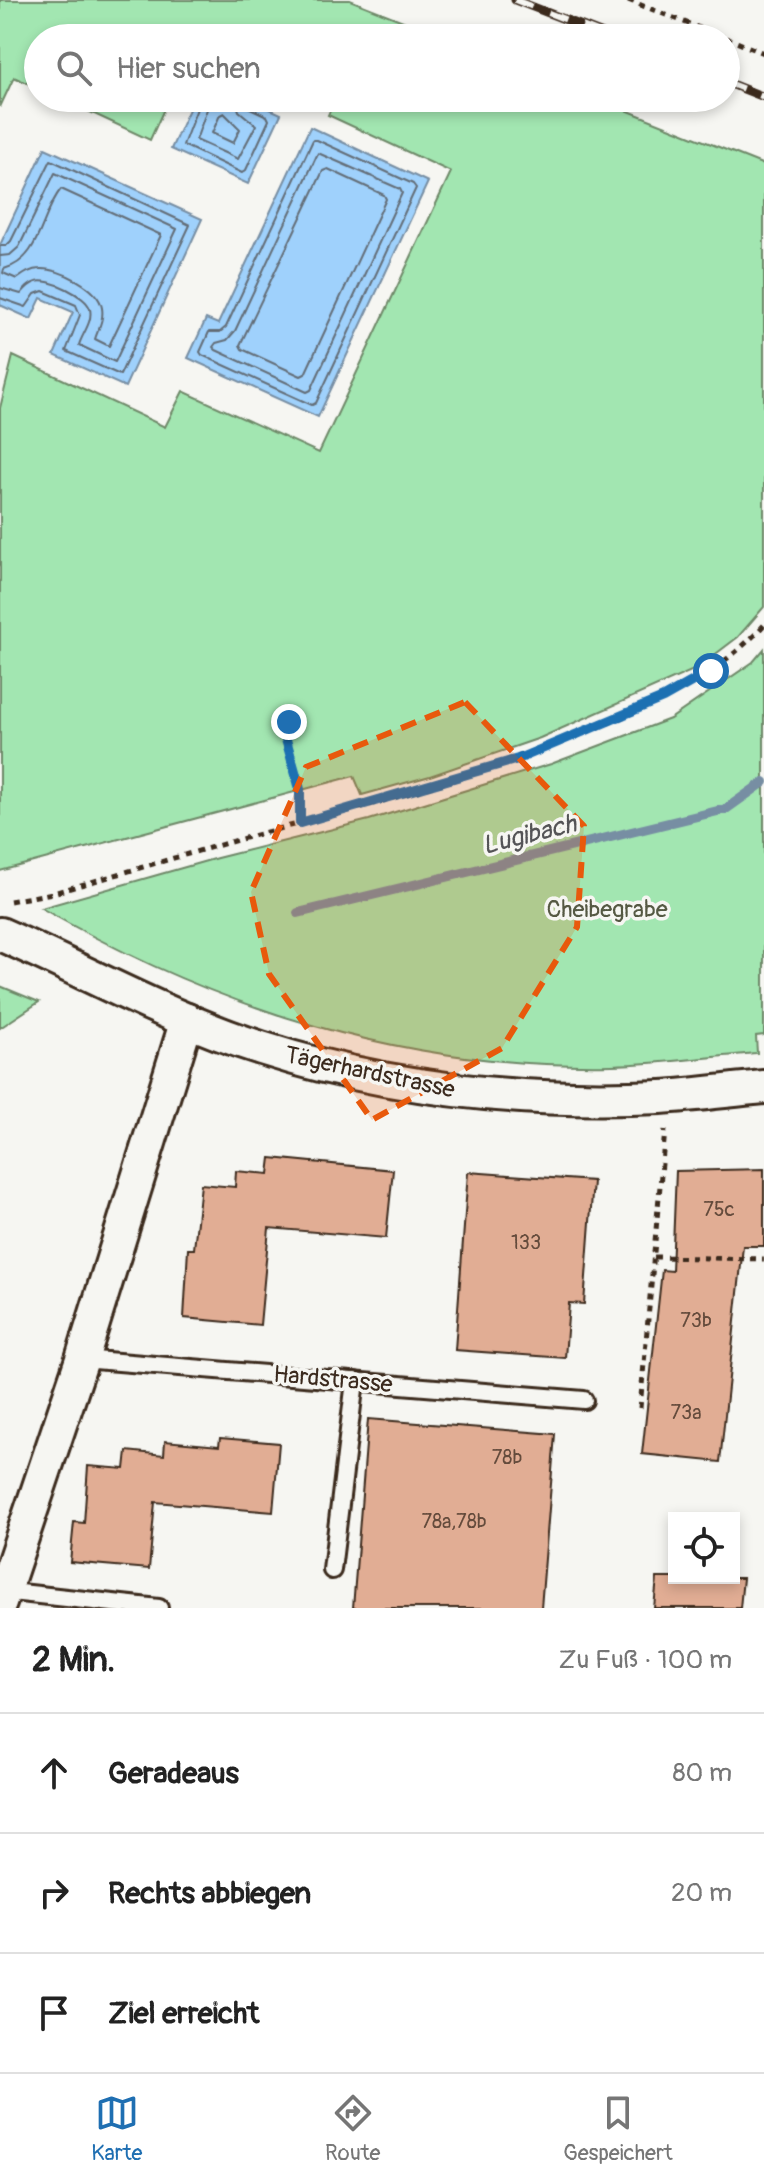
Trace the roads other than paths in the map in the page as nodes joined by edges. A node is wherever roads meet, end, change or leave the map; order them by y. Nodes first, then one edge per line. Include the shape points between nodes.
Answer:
1 (0, 934) edge
2 (187, 1020) junction
3 (764, 1087) edge
4 (82, 1359) junction
5 (355, 1381) junction
6 (584, 1400) dead end
7 (332, 1570) dead end
8 (1, 1595) edge
9 (159, 1608) edge

1 - 2 street, Tägerhardstrasse
2 - 3 street, Tägerhardstrasse via 335,1069 473,1093 662,1097
2 - 4 street
4 - 5 lane, Hardstrasse
4 - 8 street
5 - 6 lane, Hardstrasse
5 - 7 lane
8 - 9 lane

